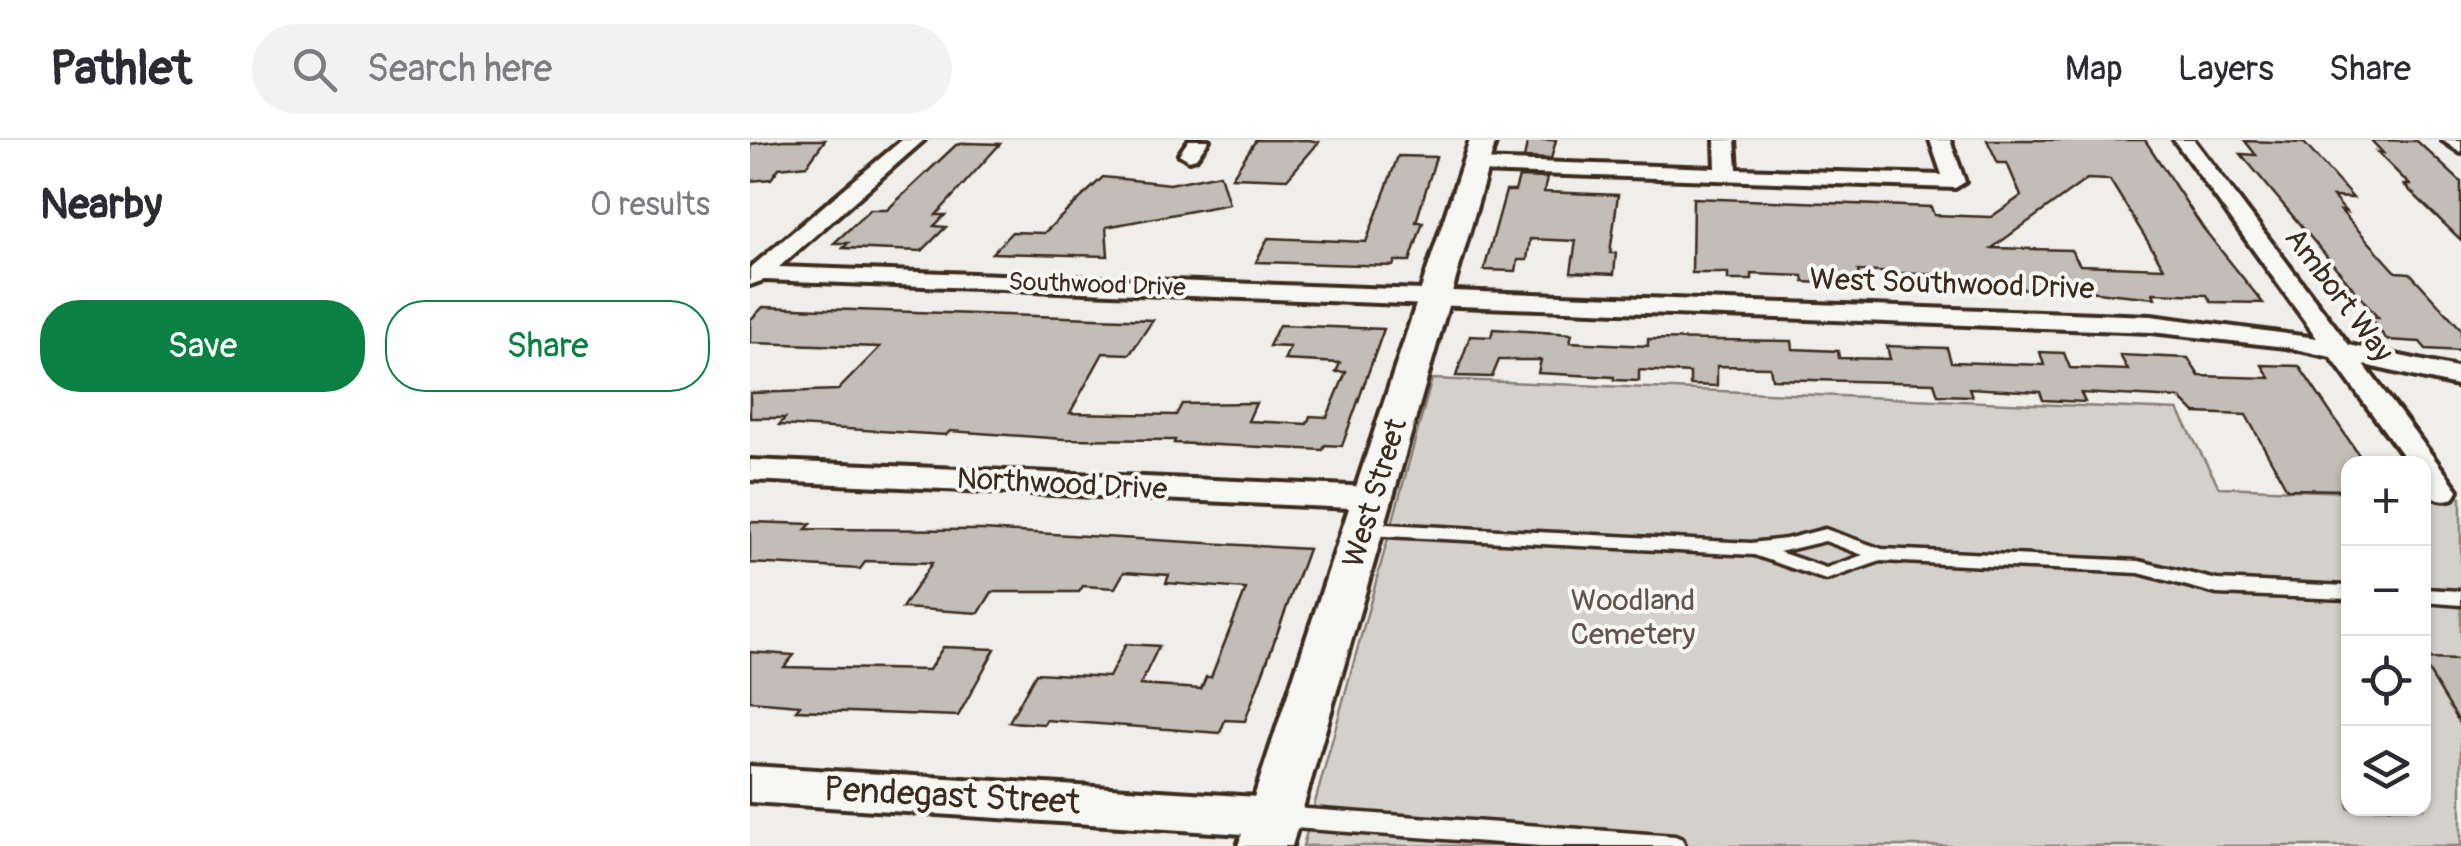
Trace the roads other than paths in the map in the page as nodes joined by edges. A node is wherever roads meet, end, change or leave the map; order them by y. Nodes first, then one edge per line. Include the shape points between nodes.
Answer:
1 (914, 140) edge
2 (1725, 140) edge
3 (1940, 140) edge
4 (2184, 140) edge
5 (2452, 140) edge
6 (2461, 148) edge
7 (1479, 153) edge
8 (1727, 174) junction
9 (754, 276) edge
10 (1436, 296) junction
11 (2340, 351) junction
12 (2461, 378) edge
13 (750, 470) edge
14 (2443, 490) dead end
15 (1368, 513) junction
16 (1751, 549) junction
17 (1881, 555) junction
18 (2341, 593) edge
19 (2431, 596) edge
20 (2461, 598) edge
21 (750, 784) edge
22 (1269, 832) edge
23 (1675, 846) edge

1 - 9 street
2 - 8 street
3 - 8 street via 1955,182
4 - 11 street, Ambort Way
5 - 6 street
7 - 8 street
7 - 10 main road, West Street
9 - 10 street, Southwood Drive
10 - 11 street, West Southwood Drive via 2151,324
10 - 15 main road, West Street
11 - 12 street, West Southwood Drive
11 - 14 street, Ambort Way
13 - 15 street, Northwood Drive
15 - 16 lane
15 - 22 main road, West Street
16 - 17 lane via 1825,534
16 - 17 lane via 1827,583
17 - 18 lane via 2139,567 2217,587
19 - 20 lane
21 - 22 street, Pendegast Street
22 - 23 lane

